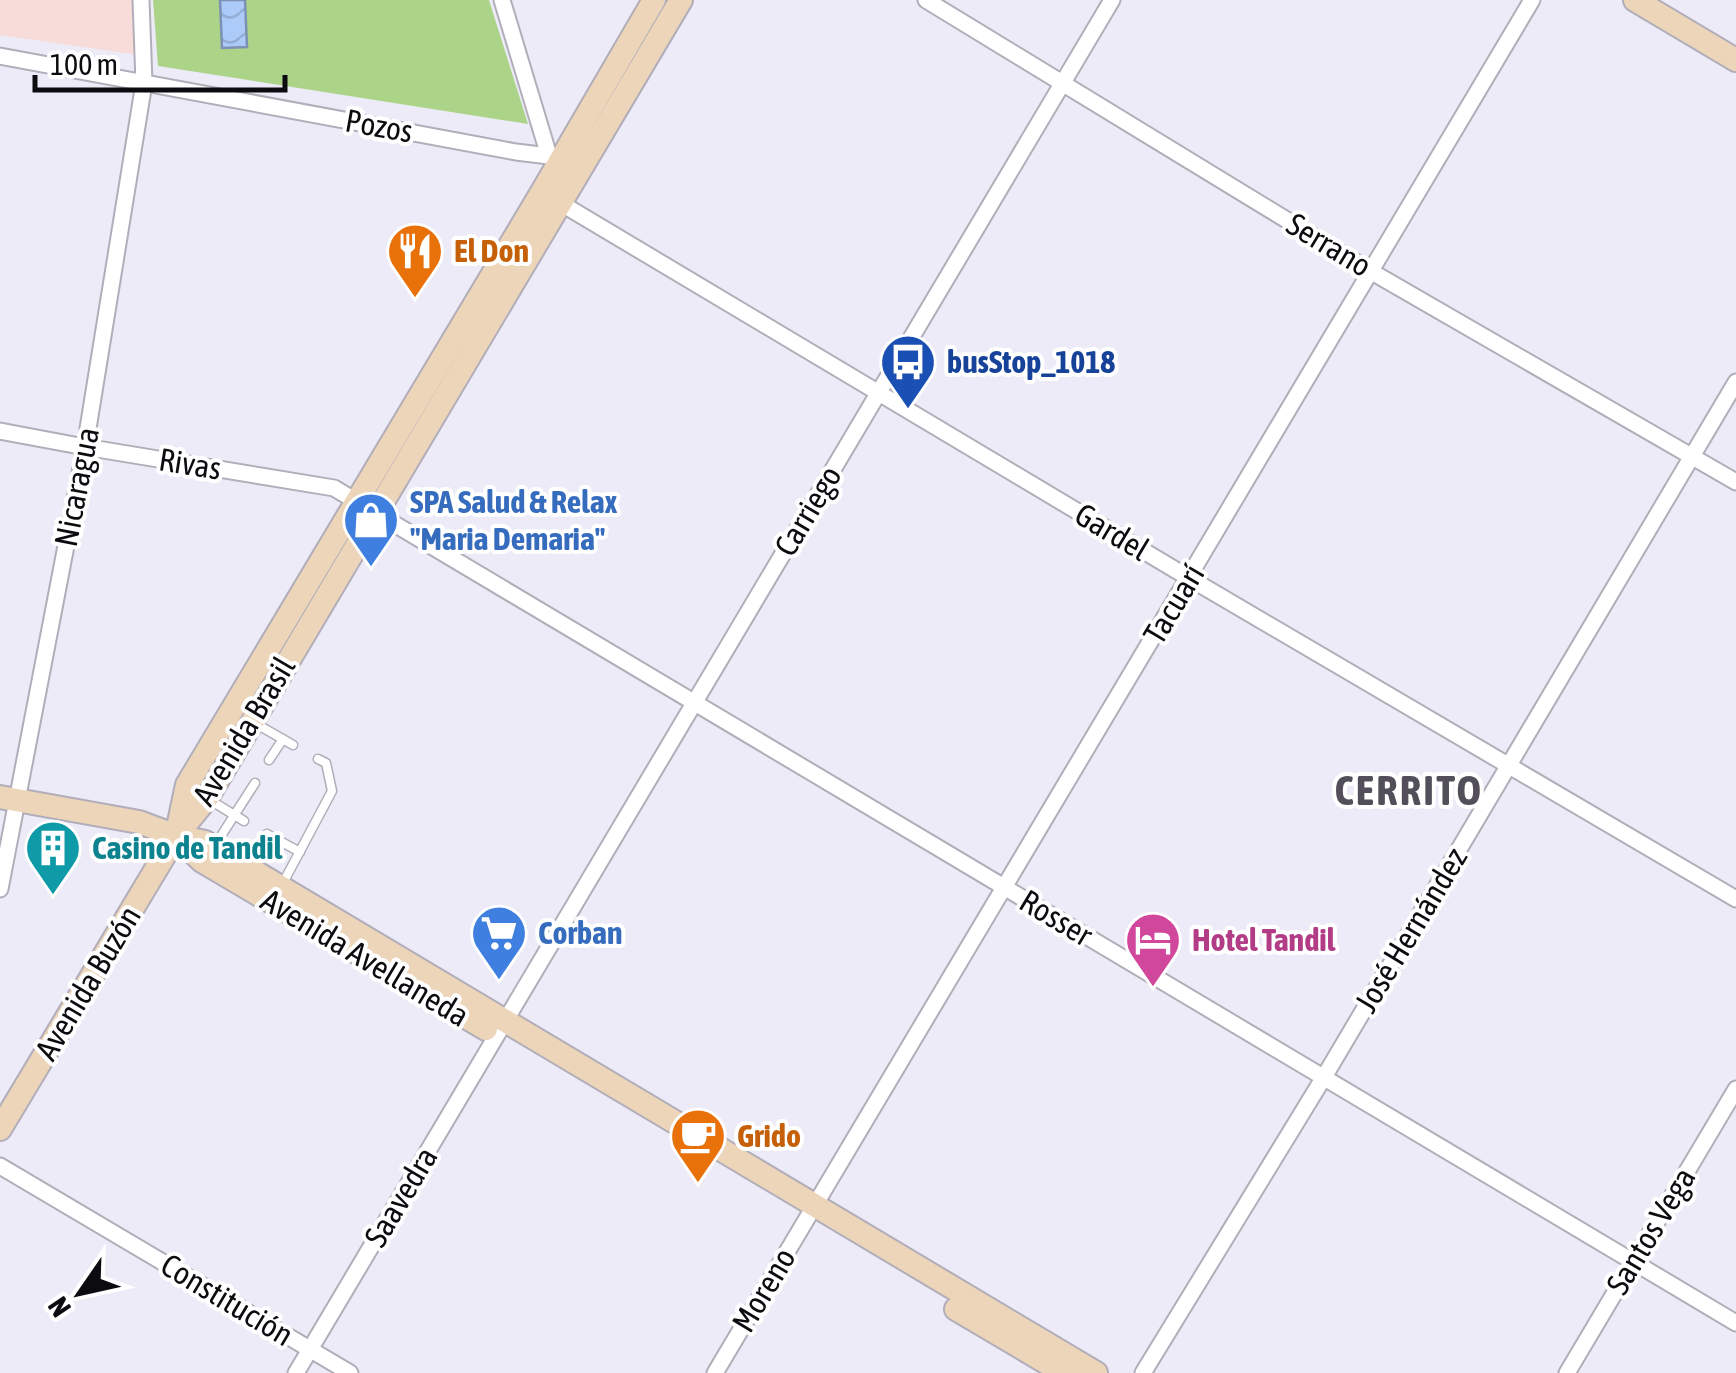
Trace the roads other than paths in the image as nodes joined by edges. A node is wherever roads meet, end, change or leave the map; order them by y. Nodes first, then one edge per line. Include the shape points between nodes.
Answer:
1 (142, 0) edge
2 (502, 0) edge
3 (654, 0) edge
4 (681, 0) edge
5 (926, 0) edge
6 (1112, 0) edge
7 (1532, 0) edge
8 (1635, 0) edge
9 (0, 56) edge
10 (1736, 60) edge
11 (1063, 82) junction
12 (144, 83) junction
13 (562, 163) junction
14 (552, 198) junction
15 (1372, 272) junction
16 (1736, 382) edge
17 (878, 393) junction
18 (0, 431) edge
19 (85, 448) junction
20 (1693, 457) junction
21 (1736, 482) edge
22 (365, 508) junction
23 (1189, 578) junction
24 (695, 702) junction
25 (252, 721) junction
26 (282, 739) junction
27 (293, 745) dead end
28 (318, 759) dead end
29 (270, 760) dead end
30 (1510, 765) junction
31 (255, 783) dead end
32 (206, 798) junction
33 (8, 799) edge
34 (235, 815) junction
35 (244, 820) dead end
36 (267, 834) dead end
37 (176, 836) junction
38 (214, 848) junction
39 (300, 852) junction
40 (280, 887) junction
41 (1004, 887) junction
42 (0, 889) edge
43 (1736, 900) edge
44 (501, 1028) junction
45 (1324, 1077) junction
46 (1736, 1089) edge
47 (0, 1130) edge
48 (0, 1166) edge
49 (810, 1213) junction
50 (1633, 1262) junction
51 (1736, 1323) edge
52 (310, 1350) junction
53 (296, 1373) edge
54 (350, 1373) edge
55 (715, 1373) edge
56 (1064, 1373) edge
57 (1096, 1373) edge
58 (1142, 1373) edge
59 (1567, 1373) edge

1 - 12 street, Nicaragua
2 - 13 street
3 - 13 main road, Avenida Brasil
4 - 13 main road, Avenida Brasil
5 - 11 street, Serrano
6 - 11 street, Carriego
7 - 15 street, Tacuarí
8 - 10 main road
9 - 12 street, Pozos
11 - 15 street, Serrano
11 - 17 street, Carriego
12 - 13 street, Pozos
12 - 19 street, Nicaragua
13 - 14 main road, Avenida Brasil
14 - 17 street, Gardel
14 - 22 main road, Avenida Brasil
15 - 20 street, Serrano
15 - 23 street, Tacuarí
16 - 20 street, José Hernández
17 - 23 street, Gardel
17 - 24 street, Carriego
18 - 19 street, Rivas
19 - 22 street, Rivas via 327,486
19 - 33 street, Nicaragua
20 - 21 street, Serrano
20 - 30 street, José Hernández
22 - 24 street, Rosser
22 - 25 main road, Avenida Brasil
22 - 37 main road, Avenida Brasil via 187,786
23 - 30 street, Gardel
23 - 41 street, Tacuarí
24 - 41 street, Rosser
24 - 44 street, Carriego
25 - 26 lane
25 - 32 main road, Avenida Brasil
26 - 27 lane
26 - 29 lane
28 - 39 lane via 326,763 332,791
30 - 43 street, Gardel
30 - 45 street, José Hernández
31 - 34 lane
32 - 34 lane
32 - 37 main road, Avenida Brasil
33 - 37 main road via 139,822
33 - 42 street, Nicaragua
34 - 35 lane
34 - 38 lane
36 - 39 lane
37 - 38 main road, Avenida Avellaneda
37 - 44 main road, Avenida Avellaneda via 202,862
37 - 47 main road, Avenida Buzón
38 - 40 main road, Avenida Avellaneda
39 - 40 lane
40 - 44 main road, Avenida Avellaneda
41 - 45 street, Rosser
41 - 49 street, Tacuarí
44 - 49 main road, Avenida Avellaneda
44 - 52 street, Saavedra
45 - 50 street, Rosser
45 - 58 street, José Hernández
46 - 50 street, Santos Vega
48 - 52 street, Constitución
49 - 55 street, Moreno
49 - 56 main road, Avenida Avellaneda
49 - 57 main road, Avenida Avellaneda
50 - 51 street, Rosser
50 - 59 street, Santos Vega
52 - 53 street, Saavedra
52 - 54 street, Constitución

